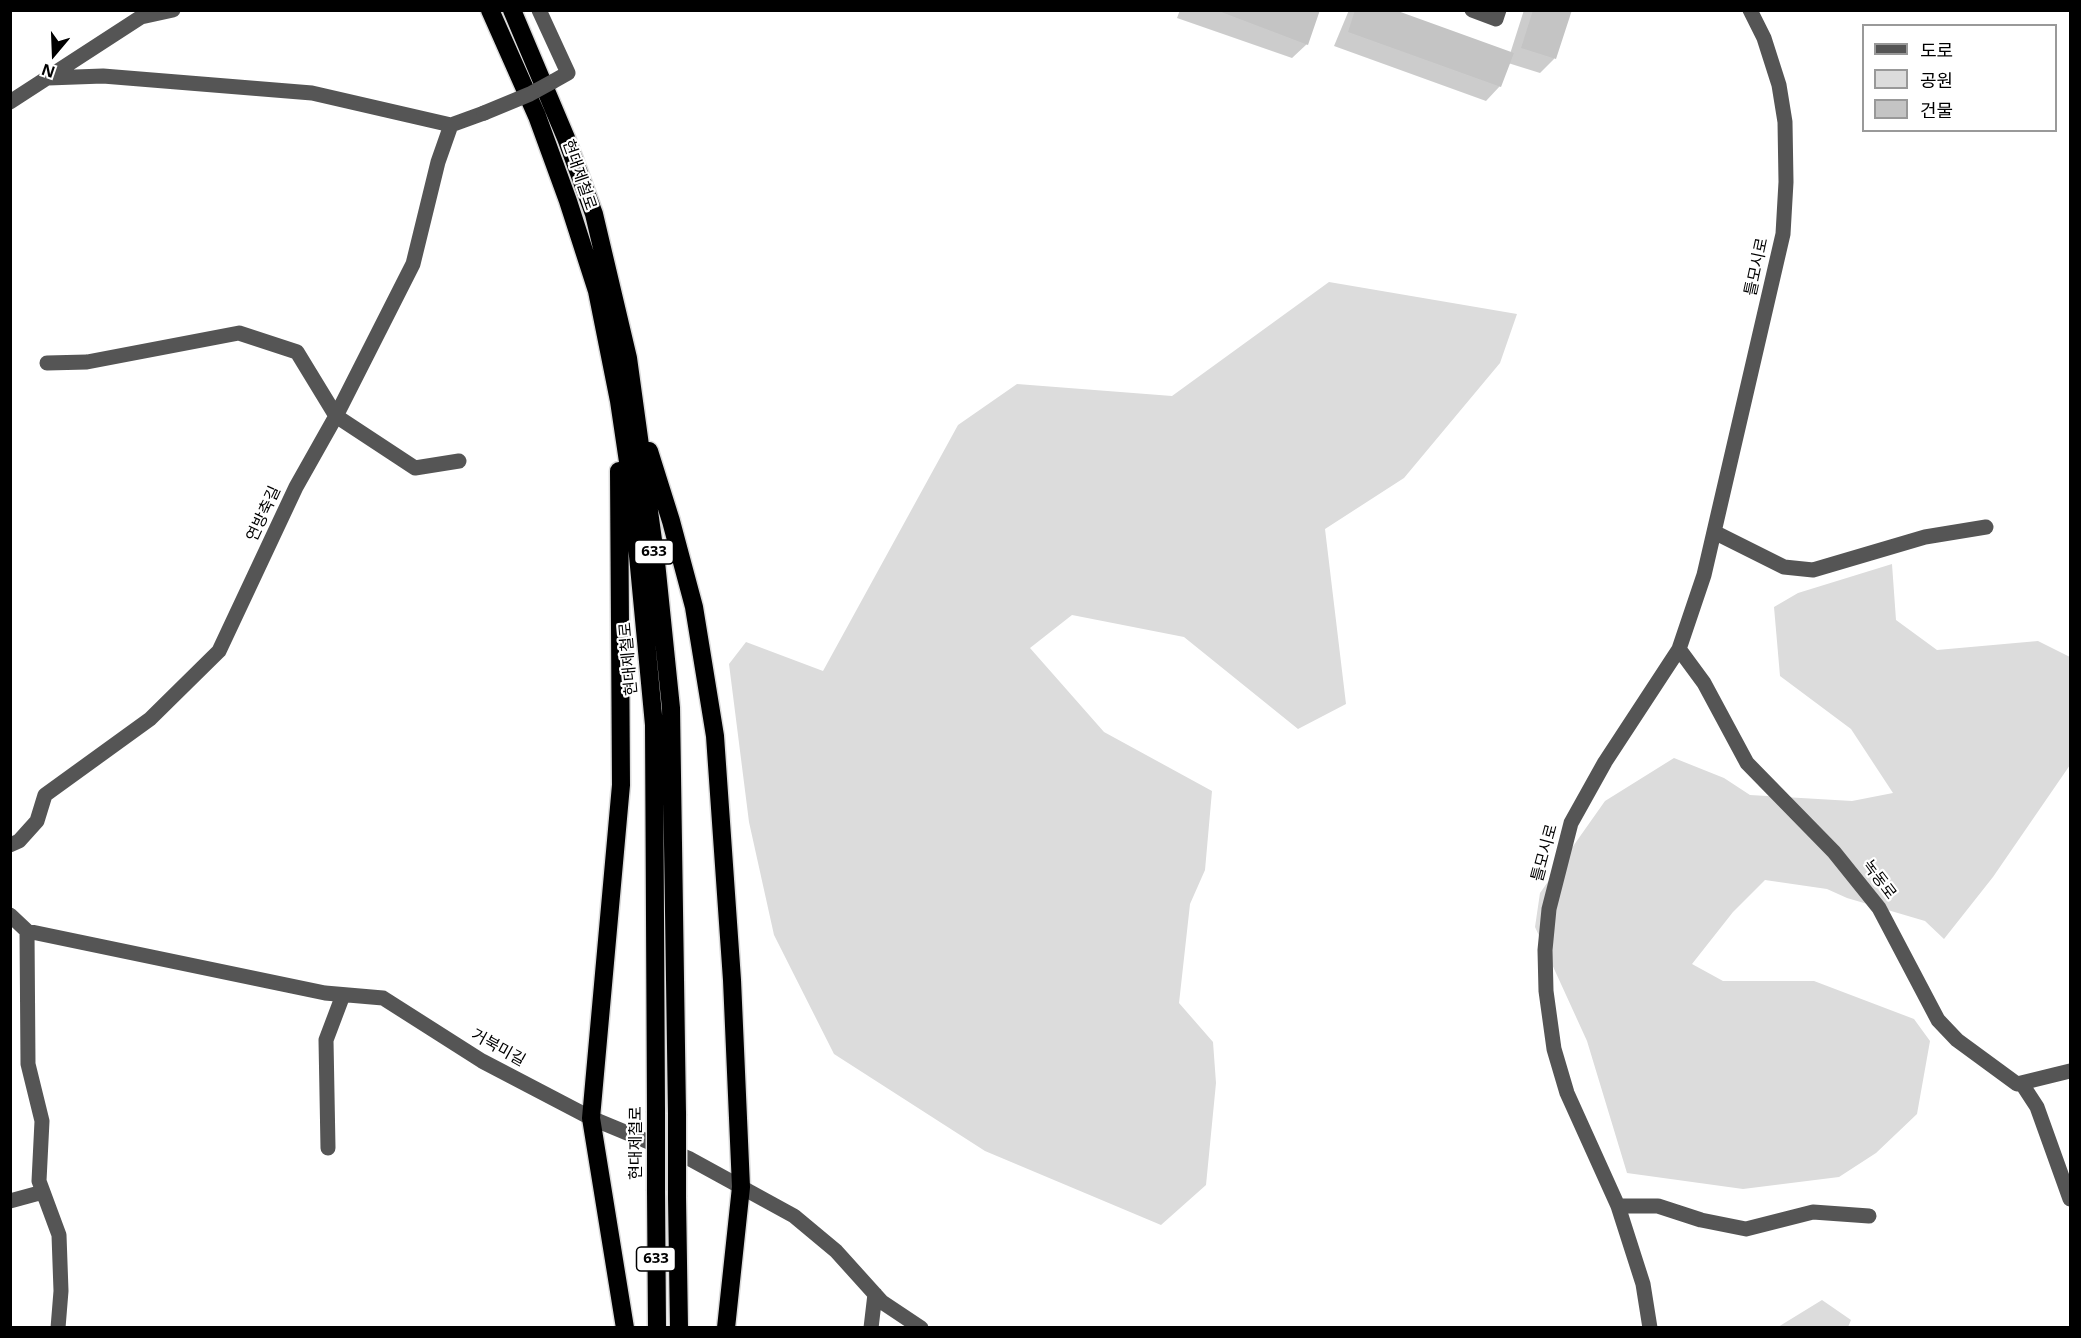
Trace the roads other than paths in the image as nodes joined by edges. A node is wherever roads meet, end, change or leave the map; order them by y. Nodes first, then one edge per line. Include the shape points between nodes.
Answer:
1 (173, 10) edge
2 (490, 10) edge
3 (512, 10) edge
4 (539, 10) edge
5 (1472, 10) edge
6 (1498, 10) edge
7 (1750, 10) edge
8 (48, 78) junction
9 (10, 102) edge
10 (451, 125) junction
11 (46, 363) dead end
12 (626, 402) junction
13 (336, 416) junction
14 (459, 460) dead end
15 (1986, 527) dead end
16 (1716, 533) junction
17 (1679, 650) junction
18 (10, 845) edge
19 (10, 915) edge
20 (27, 931) junction
21 (343, 995) junction
22 (2070, 1071) edge
23 (2022, 1084) junction
24 (591, 1118) junction
25 (328, 1148) dead end
26 (741, 1187) junction
27 (43, 1192) junction
28 (2070, 1199) edge
29 (10, 1201) edge
30 (1618, 1206) junction
31 (1869, 1216) dead end
32 (874, 1294) junction
33 (58, 1328) edge
34 (625, 1328) edge
35 (657, 1328) edge
36 (679, 1328) edge
37 (726, 1328) edge
38 (871, 1328) edge
39 (921, 1328) edge
40 (1650, 1328) edge

1 - 8 street via 141,17
2 - 12 highway, 현대제철로 / 633 via 537,116 568,201
3 - 12 highway, 현대제철로 / 633 via 594,214 612,283
4 - 10 street, bridge via 568,73 530,94
5 - 6 street via 1496,19
7 - 16 street, 틀모시로 via 1779,85 1786,158 1783,234
8 - 9 street
8 - 10 street via 103,76 312,93
10 - 13 street, 연방축길 via 413,264
11 - 13 street via 87,362 239,333 297,352
12 - 24 highway via 621,785
12 - 26 highway via 671,521 694,607 712,714 732,980
12 - 35 highway, 현대제철로 / 633, bridge via 654,725
12 - 36 highway, 현대제철로 / 633, bridge via 656,562 671,708
13 - 14 street via 415,468
13 - 18 street, 연방축길 via 296,487 219,651 150,719 45,795 37,821
15 - 16 street via 1925,537 1813,570 1784,567
16 - 17 street, 틀모시로
17 - 23 street, 녹동로 via 1704,683 1747,763 1834,852 1879,908 1938,1020 1957,1040
17 - 30 street, 틀모시로 via 1605,762 1571,823 1549,909 1546,991 1554,1049 1567,1093
19 - 20 street
20 - 21 street, 거북미길
20 - 27 street via 28,1064 42,1120 39,1181
21 - 24 street, 거북미길 via 383,998 482,1061
21 - 25 street via 326,1040
22 - 23 street
23 - 28 street via 2037,1107
24 - 26 street, 거북미길 via 690,1159
24 - 34 highway
26 - 32 street, 거북미길 via 794,1216 836,1251
26 - 37 highway
27 - 29 street
27 - 33 street via 59,1235
30 - 31 street via 1658,1206 1746,1229 1813,1212
30 - 40 street, 틀모시로 via 1643,1284
32 - 38 street
32 - 39 street, 거북미길

